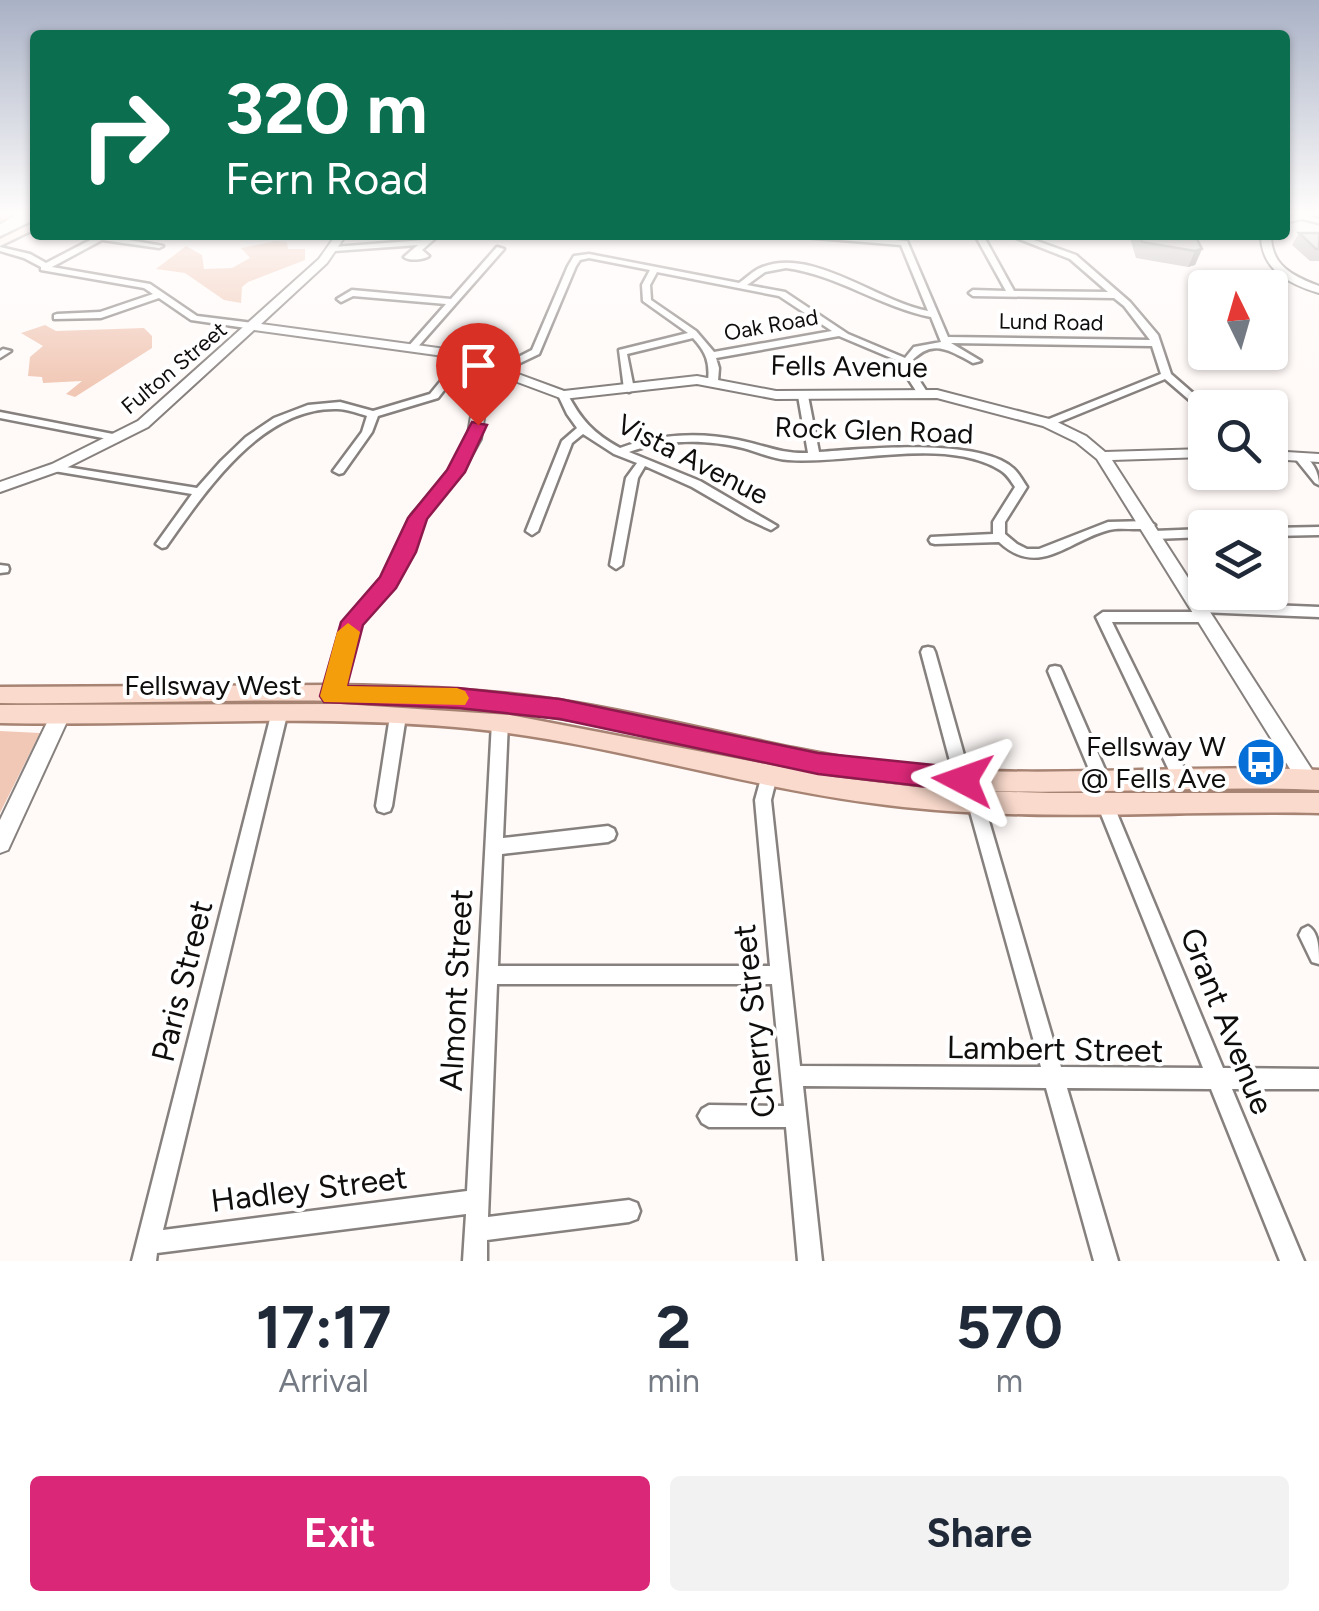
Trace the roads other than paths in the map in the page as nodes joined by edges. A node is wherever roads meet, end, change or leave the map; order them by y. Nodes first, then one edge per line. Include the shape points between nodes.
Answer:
1 (655, 269) edge
2 (55, 270) edge
3 (313, 270) edge
4 (481, 270) edge
5 (570, 270) edge
6 (659, 270) edge
7 (761, 270) edge
8 (814, 270) edge
9 (916, 270) edge
10 (998, 270) edge
11 (1088, 270) edge
12 (1280, 270) edge
13 (740, 286) junction
14 (1319, 290) edge
15 (973, 293) dead end
16 (1011, 293) junction
17 (160, 295) junction
18 (1117, 295) junction
19 (342, 299) dead end
20 (451, 302) junction
21 (934, 315) junction
22 (57, 317) dead end
23 (253, 326) junction
24 (840, 333) junction
25 (694, 335) junction
26 (946, 342) junction
27 (1157, 342) junction
28 (882, 347) junction
29 (412, 348) junction
30 (924, 348) junction
31 (710, 356) junction
32 (465, 358) junction
33 (976, 362) dead end
34 (906, 363) junction
35 (498, 370) junction
36 (1166, 375) junction
37 (713, 381) junction
38 (629, 389) junction
39 (922, 392) junction
40 (1188, 394) edge
41 (563, 395) junction
42 (803, 396) junction
43 (0, 414) edge
44 (373, 414) junction
45 (1048, 422) junction
46 (585, 427) junction
47 (118, 438) junction
48 (618, 452) junction
49 (1188, 453) edge
50 (814, 455) junction
51 (1102, 456) junction
52 (1288, 456) edge
53 (1300, 457) junction
54 (1319, 458) edge
55 (642, 463) junction
56 (54, 468) junction
57 (339, 472) dead end
58 (1319, 481) edge
59 (0, 487) edge
60 (198, 492) junction
61 (770, 526) dead end
62 (1152, 530) junction
63 (1319, 530) edge
64 (532, 531) dead end
65 (1288, 531) edge
66 (1188, 532) edge
67 (1000, 538) junction
68 (935, 540) dead end
69 (162, 544) dead end
70 (616, 565) dead end
71 (1203, 612) junction
72 (1319, 612) edge
73 (928, 652) dead end
74 (1055, 671) dead end
75 (0, 695) edge
76 (332, 696) junction
77 (0, 714) edge
78 (278, 715) junction
79 (60, 716) junction
80 (398, 716) junction
81 (500, 722) junction
82 (769, 776) junction
83 (1181, 778) junction
84 (963, 780) junction
85 (1313, 780) edge
86 (1104, 792) junction
87 (1319, 802) edge
88 (976, 804) junction
89 (384, 806) dead end
90 (608, 834) dead end
91 (0, 843) edge
92 (494, 847) junction
93 (1308, 934) dead end
94 (1319, 955) edge
95 (488, 975) junction
96 (778, 975) junction
97 (790, 1076) junction
98 (1052, 1078) junction
99 (1219, 1080) junction
100 (1319, 1080) edge
101 (709, 1116) dead end
102 (793, 1117) junction
103 (478, 1201) junction
104 (629, 1211) dead end
105 (476, 1230) junction
106 (146, 1252) edge
107 (475, 1261) edge
108 (810, 1261) edge
109 (1106, 1261) edge
110 (1292, 1261) edge

1 - 25 street via 647,301
2 - 17 street via 139,284
3 - 23 street, Fulton Street
4 - 20 street
5 - 35 street via 538,350
6 - 13 street
7 - 13 street
8 - 21 street
9 - 21 street
10 - 16 street
11 - 18 street
12 - 14 street
13 - 24 street via 786,296
15 - 16 street
16 - 18 street
17 - 22 street via 101,315
17 - 23 street via 194,318
18 - 27 street
19 - 20 street via 356,294
20 - 29 street
21 - 26 street
23 - 29 street
23 - 47 street, Fulton Street via 159,412
24 - 28 street
24 - 31 street, Oak Road
25 - 31 street
25 - 38 street via 622,352
26 - 27 street, Lund Road
26 - 30 street, Lund Road
26 - 33 street
27 - 36 street
28 - 30 street
28 - 34 street
29 - 32 street
30 - 34 street, Lund Road via 910,353
31 - 37 street
32 - 35 street
32 - 44 street via 434,396
34 - 39 street
35 - 41 street
35 - 76 street via 483,382 476,432 456,472 419,515 388,582 352,622
36 - 40 street
36 - 45 street
37 - 38 street, Fells Avenue
37 - 42 street, Fells Avenue via 748,392
38 - 41 street, Fells Avenue
39 - 42 street, Fells Avenue
39 - 45 street, Fells Avenue
41 - 46 street, Vista Avenue
42 - 50 street
43 - 47 street
44 - 57 street
44 - 60 street via 320,404 290,411
45 - 51 street, Fells Avenue
46 - 48 street, Vista Avenue
46 - 64 street via 568,440
47 - 56 street, Fulton Street
48 - 50 street, Rock Glen Road via 719,441 779,456
48 - 55 street, Vista Avenue
49 - 51 street
50 - 67 street, Rock Glen Road via 936,452 997,462 1020,487 999,522
51 - 62 street, Fells Avenue
52 - 53 street
53 - 54 street
53 - 58 street
55 - 61 street, Vista Avenue via 696,484
55 - 70 street via 632,478
56 - 59 street, Fulton Street
56 - 60 street
60 - 69 street
62 - 66 street
62 - 67 street via 1110,526 1044,555
62 - 71 street, Fells Avenue
63 - 65 street
67 - 68 street
71 - 72 street
71 - 83 street via 1103,617
71 - 85 street, Fells Avenue
73 - 84 street
74 - 86 street, Grant Avenue
75 - 76 main road, Fellsway West
76 - 84 main road, Fellsway West via 458,698 560,709 818,764
77 - 79 main road, Fellsway West
78 - 79 main road, Fellsway West
78 - 80 main road, Fellsway West
78 - 106 street, Paris Street
79 - 91 street
80 - 81 main road, Fellsway West
80 - 89 street
81 - 82 main road, Fellsway West
81 - 92 street, Almont Street
82 - 88 main road, Fellsway West
82 - 96 street, Cherry Street via 763,800
83 - 85 main road, Fellsway West
83 - 86 main road, Fellsway West
84 - 86 main road, Fellsway West
86 - 87 main road, Fellsway West
86 - 88 main road, Fellsway West
86 - 99 street, Grant Avenue
88 - 98 street
90 - 92 street
92 - 95 street, Almont Street
93 - 94 street
95 - 96 street
95 - 103 street, Almont Street
96 - 97 street, Cherry Street
97 - 98 street, Lambert Street
97 - 102 street, Cherry Street
98 - 99 street, Lambert Street
98 - 109 street
99 - 100 street, Lambert Street
99 - 110 street, Grant Avenue
101 - 102 street
102 - 108 street, Cherry Street
103 - 105 street, Almont Street
103 - 106 street, Hadley Street
104 - 105 street
105 - 107 street, Almont Street

